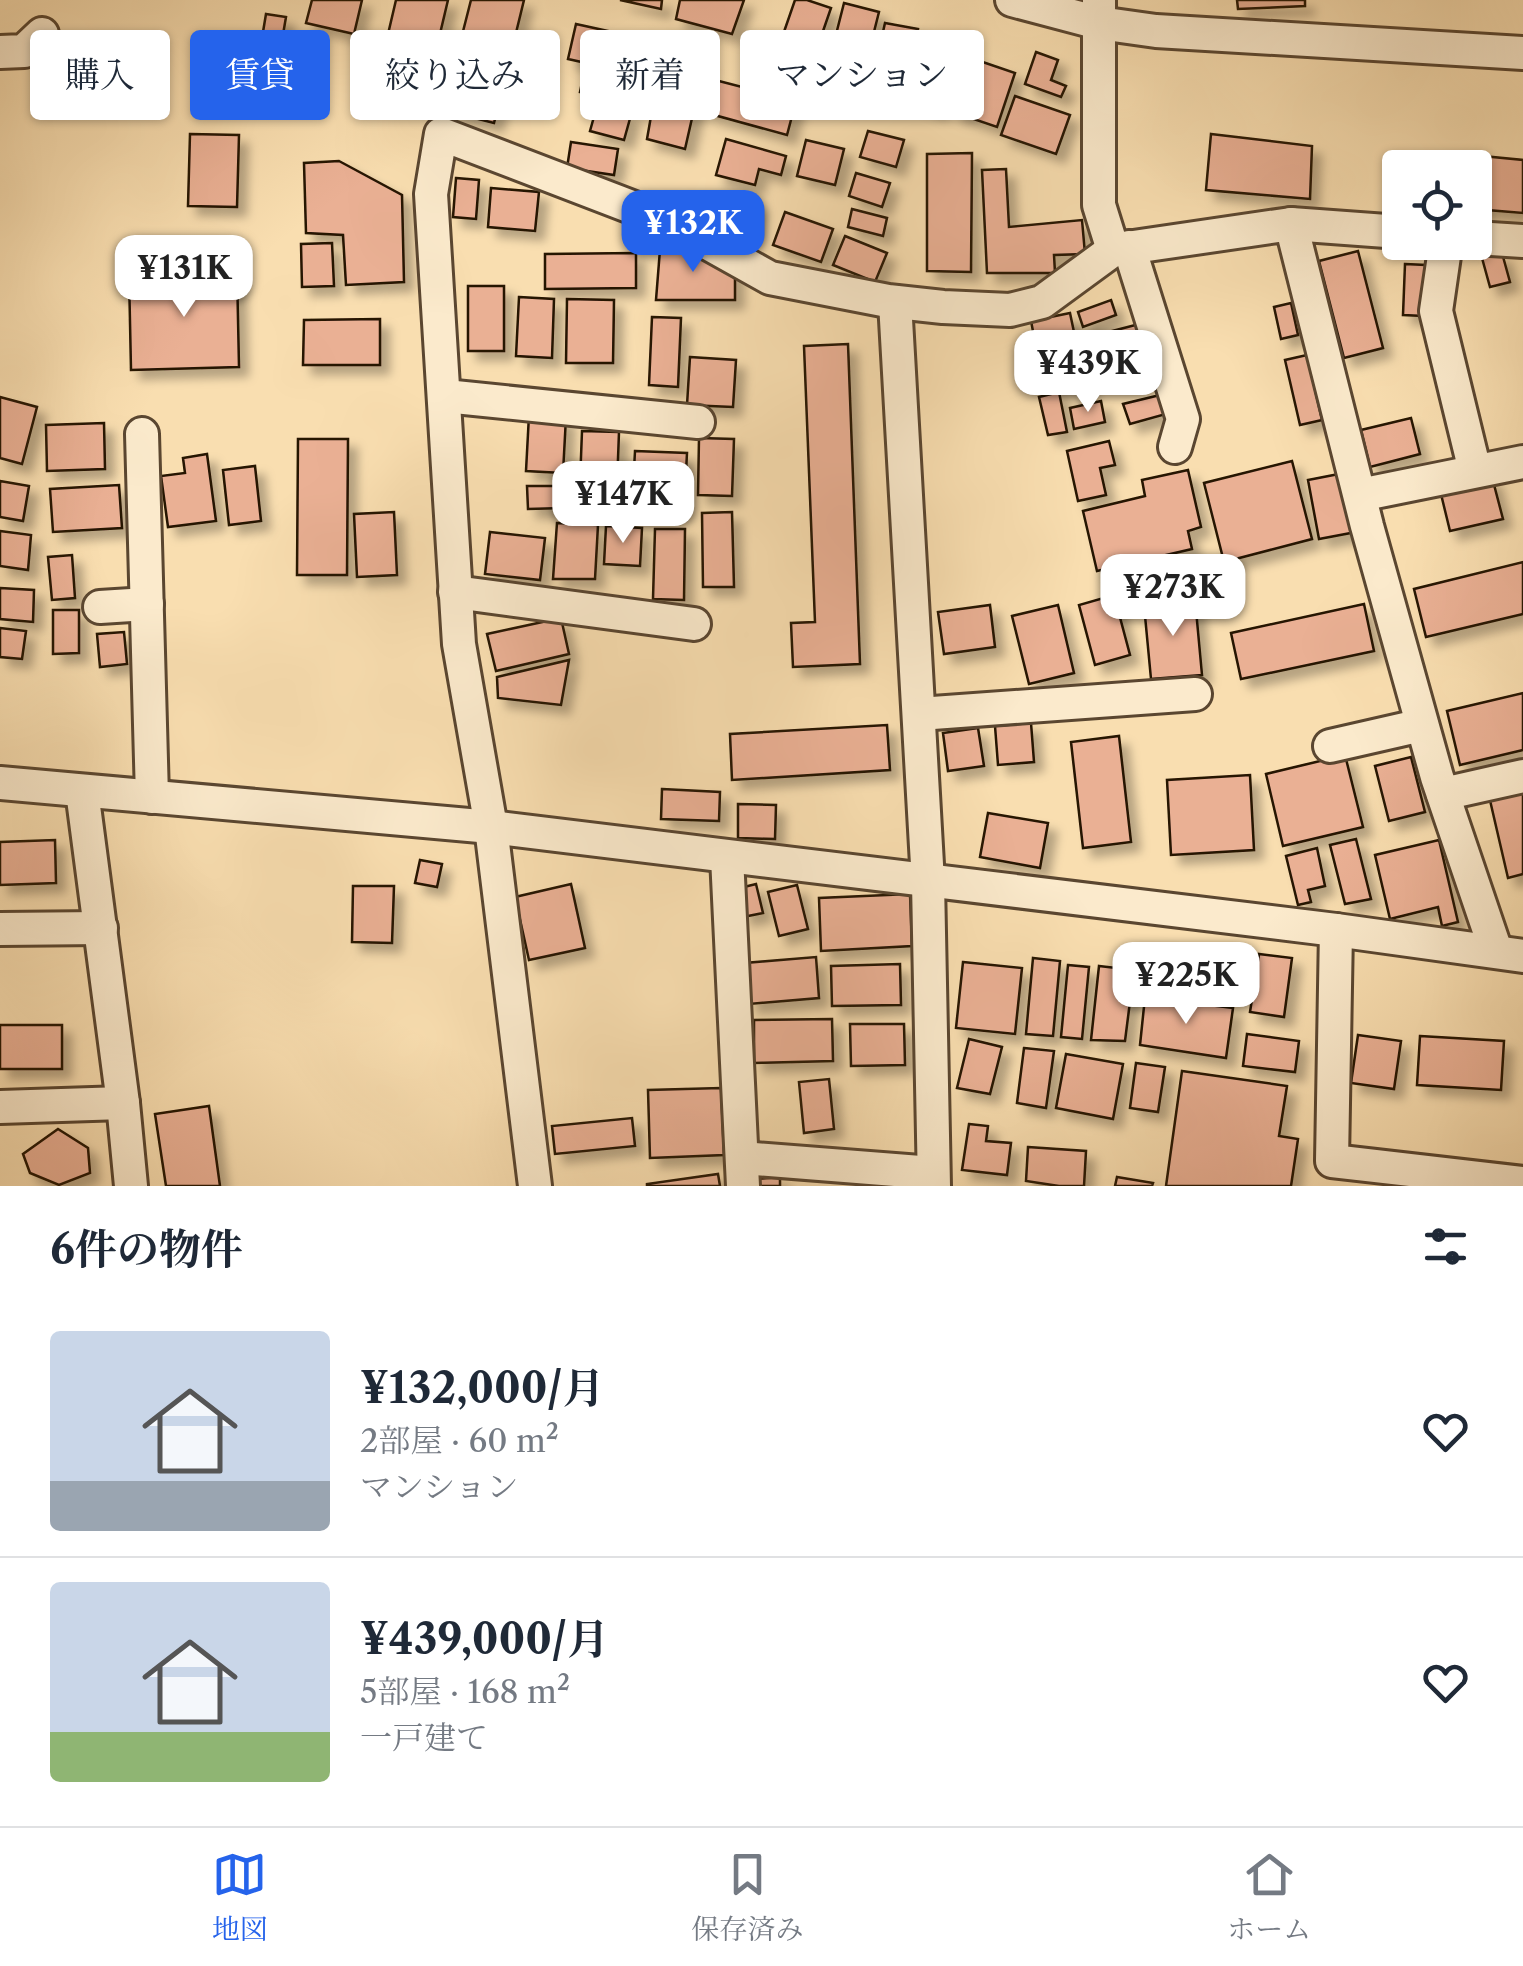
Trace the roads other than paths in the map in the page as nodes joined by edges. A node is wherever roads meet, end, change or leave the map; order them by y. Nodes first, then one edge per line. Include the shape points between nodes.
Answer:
1 (1012, 0) edge
2 (1099, 12) edge
3 (30, 45) edge
4 (0, 52) edge
5 (1523, 53) edge
6 (1291, 224) junction
7 (1382, 231) edge
8 (1492, 239) edge
9 (1523, 241) edge
10 (1121, 249) junction
11 (1443, 260) edge
12 (895, 302) junction
13 (445, 396) junction
14 (698, 422) dead end
15 (142, 434) dead end
16 (1174, 447) dead end
17 (1523, 462) edge
18 (1475, 471) junction
19 (1360, 495) junction
20 (455, 592) junction
21 (147, 604) junction
22 (100, 607) dead end
23 (694, 624) dead end
24 (1196, 694) dead end
25 (919, 714) junction
26 (1422, 725) junction
27 (1330, 746) dead end
28 (1523, 776) edge
29 (0, 782) edge
30 (82, 791) junction
31 (1442, 794) junction
32 (152, 798) junction
33 (491, 827) junction
34 (728, 857) junction
35 (928, 882) junction
36 (100, 928) junction
37 (0, 929) edge
38 (1336, 930) junction
39 (1510, 953) edge
40 (123, 1103) junction
41 (0, 1106) edge
42 (743, 1172) edge
43 (1333, 1173) edge
44 (934, 1180) edge
45 (1523, 1183) edge
46 (131, 1186) edge
47 (535, 1186) edge

1 - 2 street
2 - 5 street via 1156,30
2 - 10 street via 1098,204
3 - 4 street
6 - 7 street
6 - 10 street
6 - 19 street
8 - 9 street
10 - 12 street via 1042,302 1010,310
10 - 16 street via 1183,419
11 - 18 street via 1436,312
12 - 13 street via 770,278 668,221 441,134 431,194
12 - 25 street
13 - 14 street
13 - 20 street
15 - 21 street
17 - 18 street
18 - 19 street
19 - 26 street
20 - 23 street
20 - 33 street
21 - 22 street
21 - 32 street
24 - 25 street
25 - 35 street
26 - 27 street
26 - 31 street
28 - 31 street
29 - 30 street
30 - 32 street
30 - 36 street
31 - 39 street
32 - 33 street
33 - 34 street
33 - 47 street
34 - 35 street
34 - 42 street
35 - 38 street
35 - 44 street
36 - 37 street
36 - 40 street
38 - 39 street
38 - 43 street
40 - 41 street
40 - 46 street
42 - 44 street
43 - 45 street

